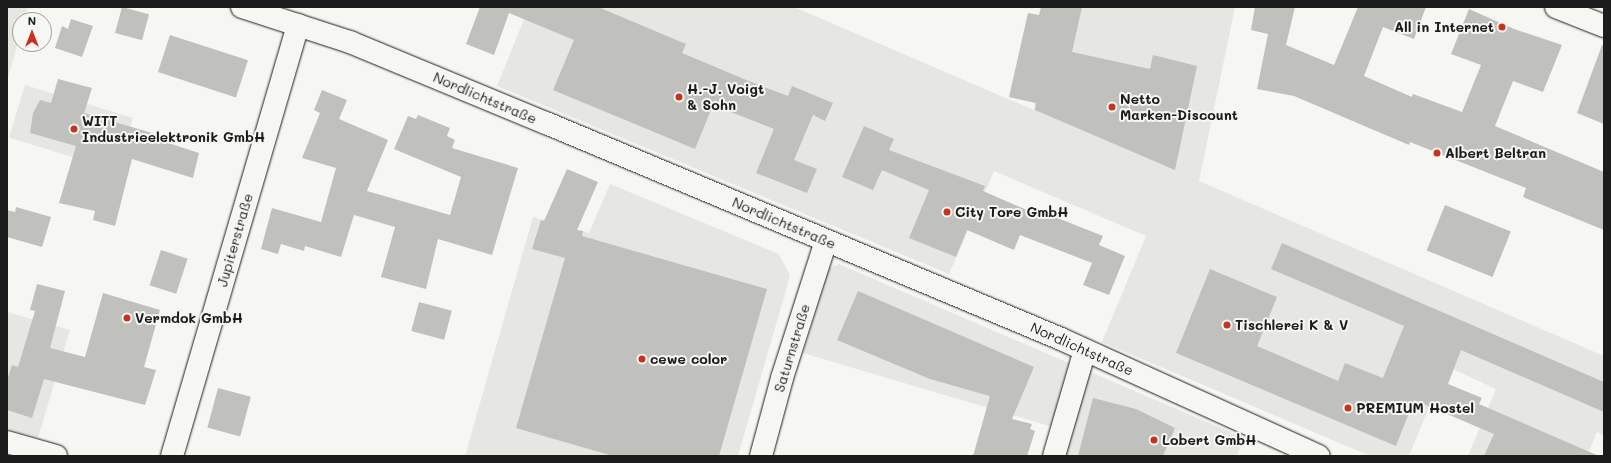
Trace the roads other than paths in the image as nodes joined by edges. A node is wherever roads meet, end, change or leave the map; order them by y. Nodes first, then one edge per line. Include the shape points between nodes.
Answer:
1 (242, 7) edge
2 (1556, 7) edge
3 (298, 25) junction
4 (1604, 26) edge
5 (826, 241) junction
6 (1085, 350) junction
7 (7, 442) edge
8 (56, 456) edge
9 (172, 456) edge
10 (761, 456) edge
11 (1054, 456) edge
12 (1318, 456) edge

1 - 3 street, Nordlichtstraße
2 - 4 street
3 - 5 street, Nordlichtstraße via 350,42
3 - 9 street, Jupiterstraße
5 - 6 street, Nordlichtstraße
5 - 10 street, Saturnstraße
6 - 11 street
6 - 12 street, Nordlichtstraße
7 - 8 street

